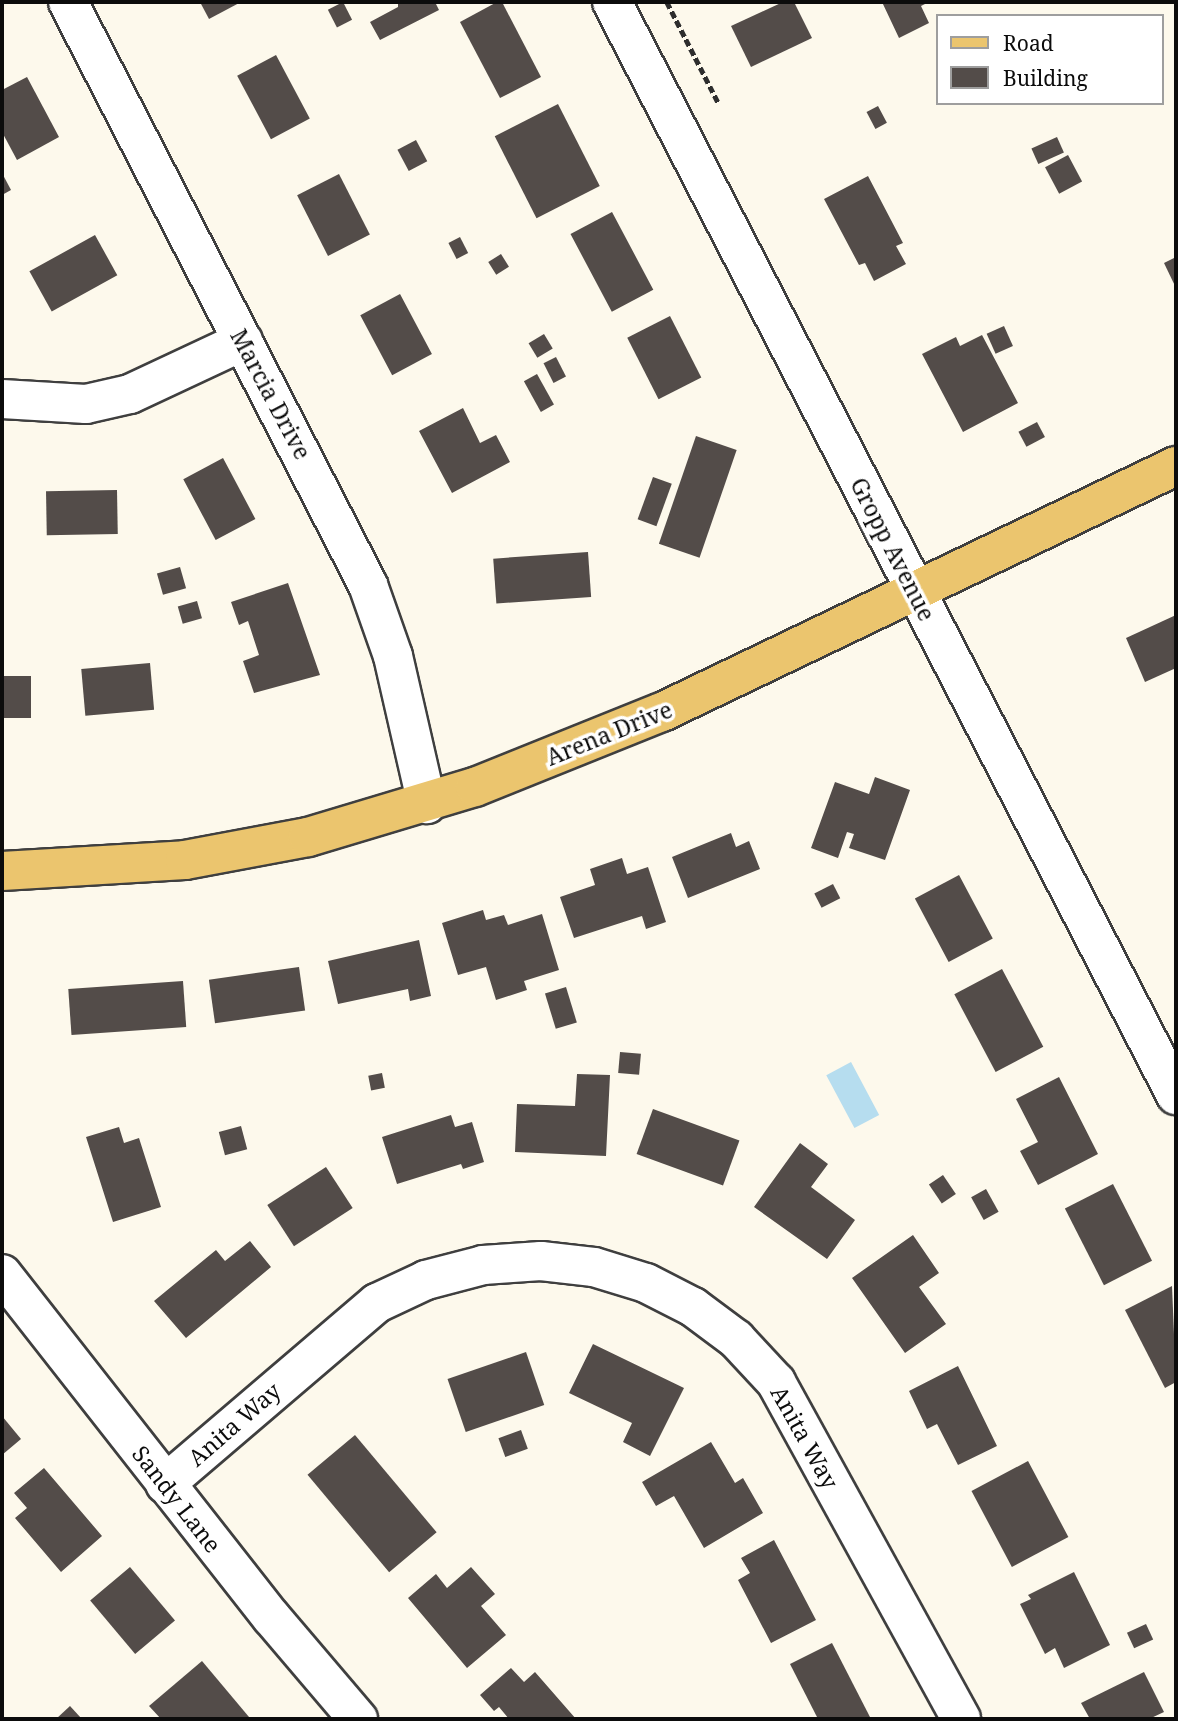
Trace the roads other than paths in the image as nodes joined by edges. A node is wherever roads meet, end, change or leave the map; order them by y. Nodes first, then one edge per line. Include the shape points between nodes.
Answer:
1 (68, 2) edge
2 (612, 2) edge
3 (243, 341) junction
4 (2, 399) edge
5 (1176, 466) edge
6 (915, 590) junction
7 (427, 804) junction
8 (2, 872) edge
9 (1176, 1095) edge
10 (2, 1274) edge
11 (165, 1484) junction
12 (358, 1719) edge
13 (961, 1719) edge

1 - 3 street, Marcia Drive
2 - 6 street, Gropp Avenue
3 - 4 street via 130,394 86,404
3 - 7 street, Marcia Drive via 368,585 393,656
5 - 6 main road, Arena Drive
6 - 7 main road, Arena Drive via 662,712
6 - 9 street, Gropp Avenue
7 - 8 main road, Arena Drive via 309,837 186,860
10 - 11 street, Sandy Lane
11 - 12 street, Sandy Lane
11 - 13 street, Anita Way via 377,1303 426,1280 483,1265 541,1261 594,1267 646,1283 693,1307 736,1339 776,1382

